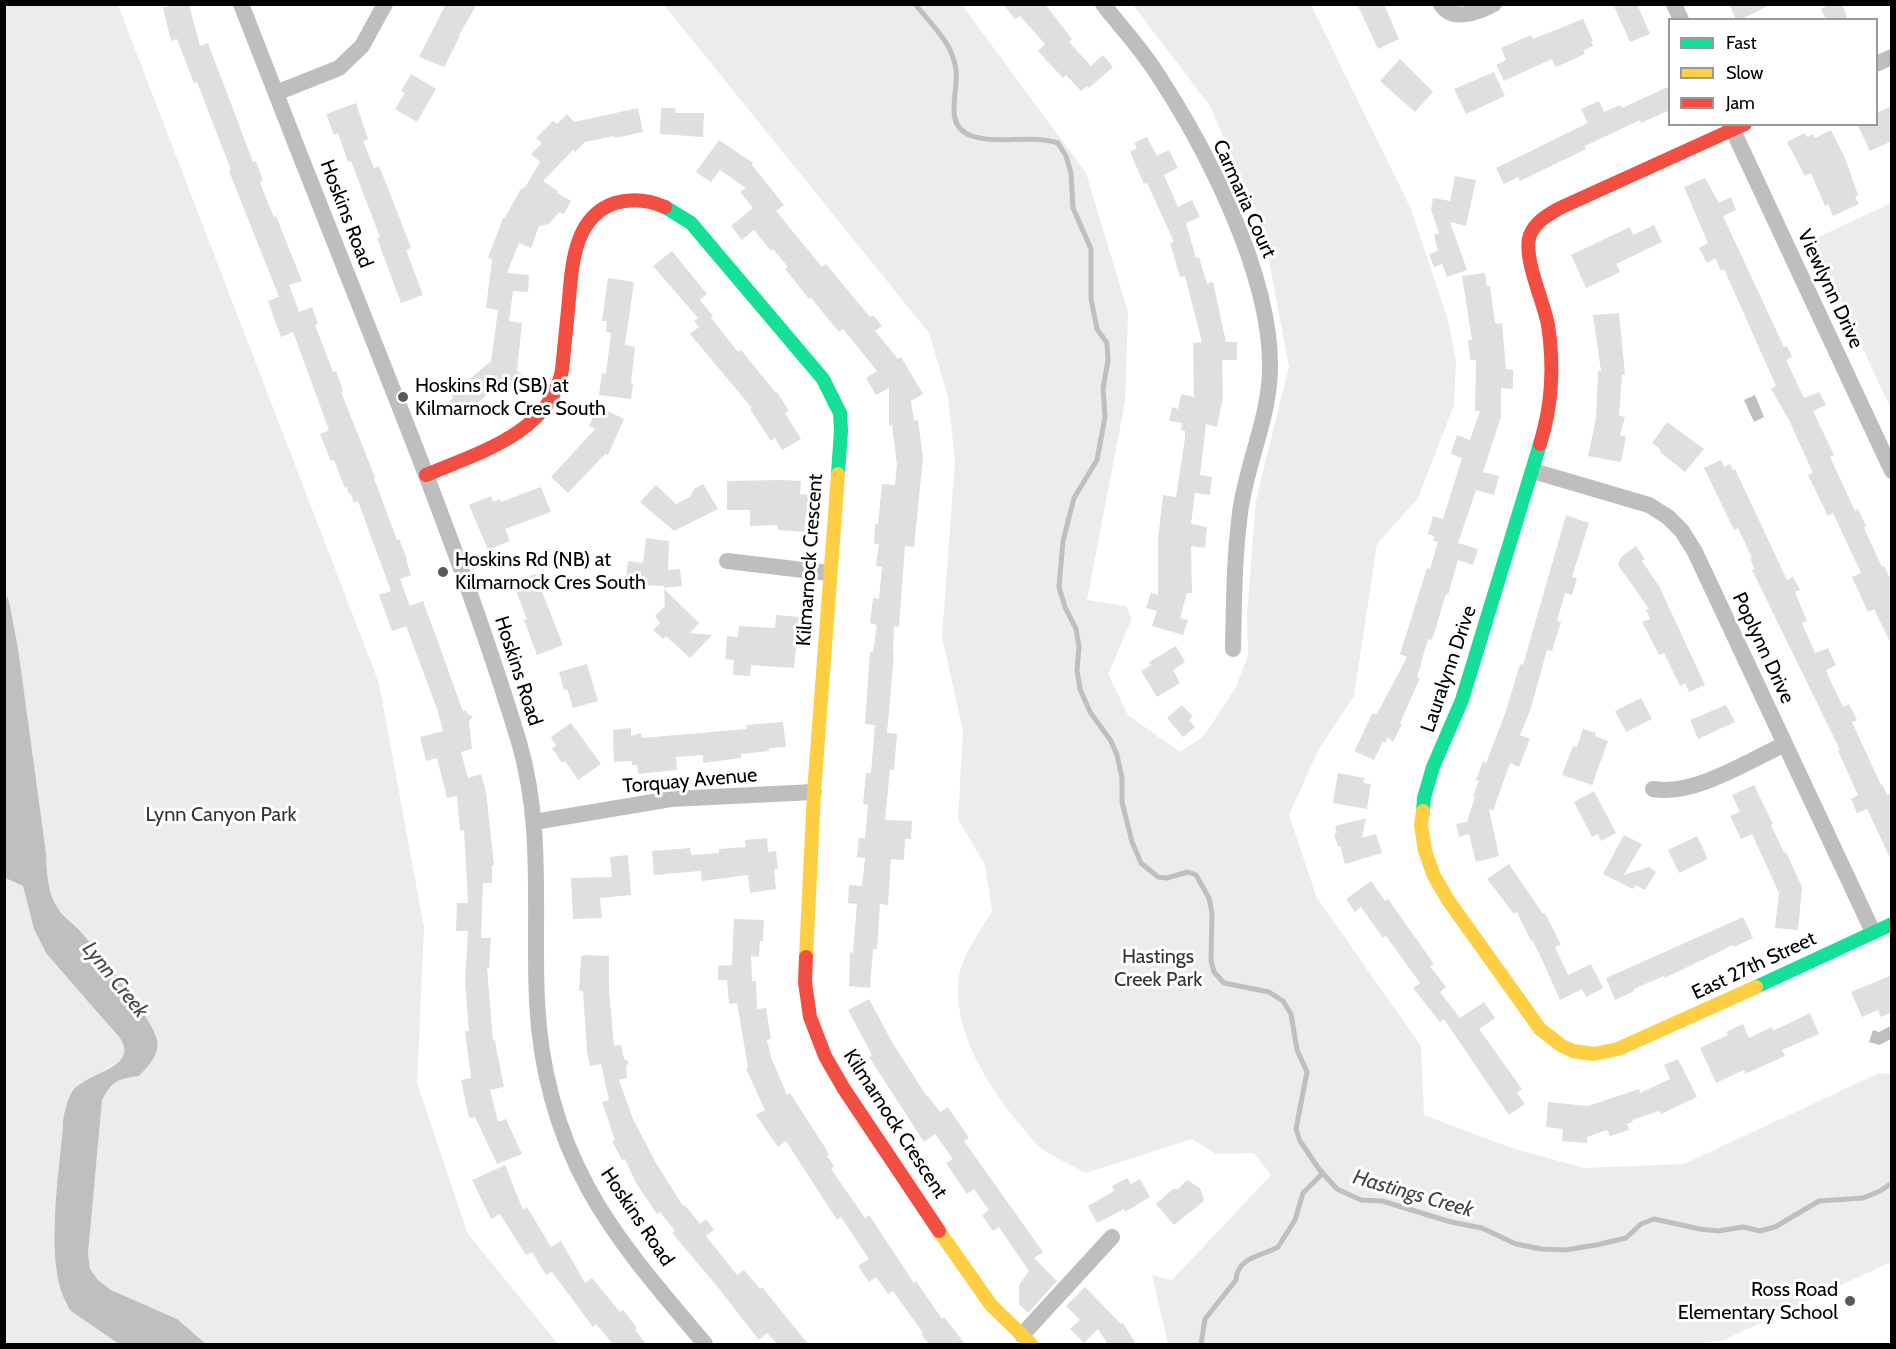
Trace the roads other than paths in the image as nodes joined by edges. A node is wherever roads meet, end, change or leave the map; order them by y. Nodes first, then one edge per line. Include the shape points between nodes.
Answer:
1 (241, 4) edge
2 (385, 4) edge
3 (1103, 4) edge
4 (1441, 4) edge
5 (1494, 4) edge
6 (1674, 4) edge
7 (1680, 18) edge
8 (1892, 57) edge
9 (1878, 63) edge
10 (276, 93) junction
11 (1736, 126) edge
12 (1533, 471) junction
13 (1892, 471) edge
14 (426, 475) junction
15 (726, 561) dead end
16 (829, 573) junction
17 (1233, 650) dead end
18 (1785, 744) junction
19 (1653, 789) dead end
20 (814, 792) junction
21 (534, 822) junction
22 (1892, 924) edge
23 (1873, 932) junction
24 (1632, 1044) joint
25 (1112, 1237) dead end
26 (1027, 1340) edge
27 (705, 1344) edge

1 - 10 street, Hoskins Road
2 - 10 street via 362,46 339,68
3 - 17 street, Carmaria Court via 1182,113 1215,178 1255,276 1268,336 1269,387 1240,512
4 - 5 street via 1455,14 1468,15
6 - 7 street
8 - 9 street
10 - 14 street, Hoskins Road
11 - 12 street, Lauralynn Drive via 1560,208 1541,219 1530,236 1528,251 1548,324 1552,368 1546,425
11 - 13 street, Viewlynn Drive
12 - 18 street, Poplynn Drive via 1649,505 1682,531
12 - 24 street, Lauralynn Drive via 1462,700 1424,798 1421,825 1425,851 1448,900 1540,1029 1565,1049 1587,1054 1608,1053
14 - 16 street, Kilmarnock Crescent via 500,442 535,420 549,404 562,370 574,250 581,231 599,209 630,199 649,200 669,207 691,223 808,360 832,394 840,413 841,430
14 - 21 street, Hoskins Road via 506,702 524,761
15 - 16 street
16 - 20 street, Kilmarnock Crescent
18 - 19 street via 1698,785 1680,790
18 - 23 street, Poplynn Drive
20 - 21 street, Torquay Avenue via 671,799
20 - 26 street, Kilmarnock Crescent via 805,982 810,1017 825,1056 950,1247 992,1305
21 - 27 street, Hoskins Road via 540,1047 554,1106 588,1187 602,1210
22 - 23 street, East 27th Street
23 - 24 street, East 27th Street
25 - 26 street, Kilmarnock Crescent

